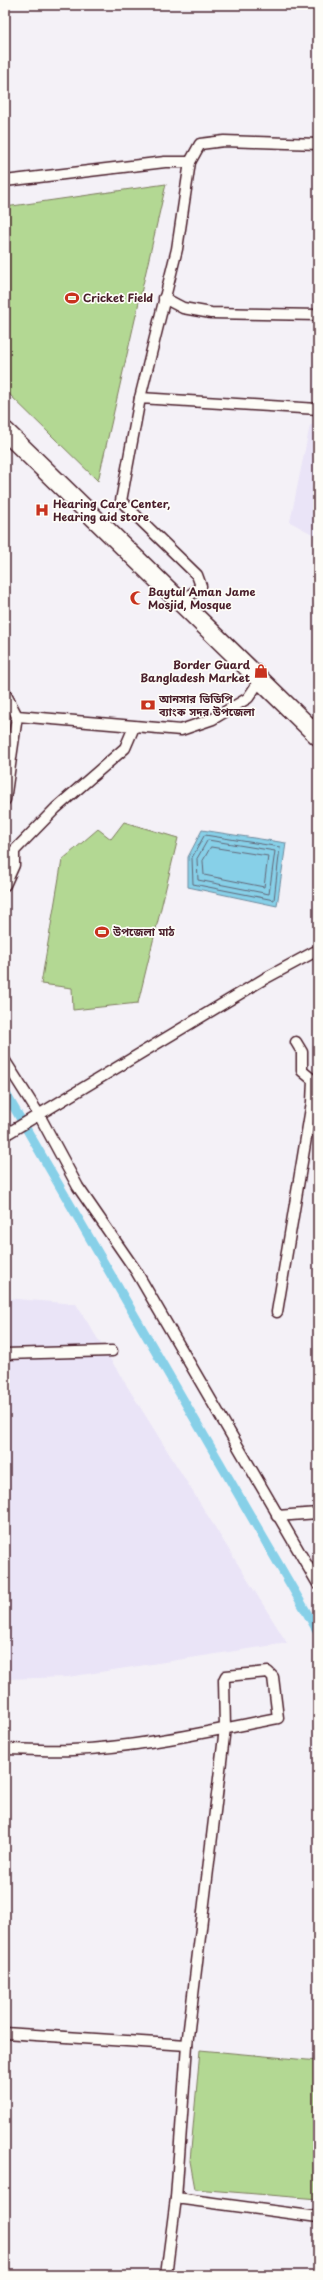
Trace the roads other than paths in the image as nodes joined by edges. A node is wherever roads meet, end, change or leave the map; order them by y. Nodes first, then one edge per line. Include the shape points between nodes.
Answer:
1 (318, 144) edge
2 (190, 162) junction
3 (5, 181) edge
4 (164, 298) junction
5 (318, 315) edge
6 (140, 398) junction
7 (318, 409) edge
8 (5, 431) edge
9 (181, 603) junction
10 (260, 680) junction
11 (5, 693) edge
12 (17, 716) junction
13 (134, 727) junction
14 (318, 736) edge
15 (5, 800) edge
16 (5, 886) edge
17 (318, 950) edge
18 (296, 1042) dead end
19 (5, 1062) edge
20 (36, 1115) junction
21 (314, 1116) edge
22 (5, 1135) edge
23 (277, 1312) dead end
24 (112, 1351) dead end
25 (5, 1354) edge
26 (318, 1513) edge
27 (277, 1516) junction
28 (318, 1584) edge
29 (225, 1728) junction
30 (5, 1749) edge
31 (5, 2033) edge
32 (187, 2045) junction
33 (176, 2198) junction
34 (318, 2217) edge
35 (166, 2275) edge

1 - 2 street via 224,141 200,144
2 - 3 street via 165,162
2 - 4 street via 177,249
4 - 5 street via 183,308 211,313
4 - 6 street
6 - 7 street
6 - 9 street via 122,501 197,576 201,586
8 - 9 highway
9 - 10 highway
10 - 13 street via 248,698 213,719 181,730
10 - 14 highway
11 - 12 street
12 - 13 street
12 - 15 street
13 - 16 street via 125,748 56,808 14,851 14,865
17 - 20 street via 264,979
18 - 21 street via 302,1052 302,1071 313,1080
19 - 20 street
20 - 22 street
20 - 27 street via 78,1187 136,1271
21 - 23 street
24 - 25 street
26 - 27 street
27 - 28 street
29 - 29 street via 278,1718 273,1677 268,1672 226,1676
29 - 30 street via 121,1745 72,1750
29 - 32 street
31 - 32 street
32 - 33 street
33 - 34 street
33 - 35 street

